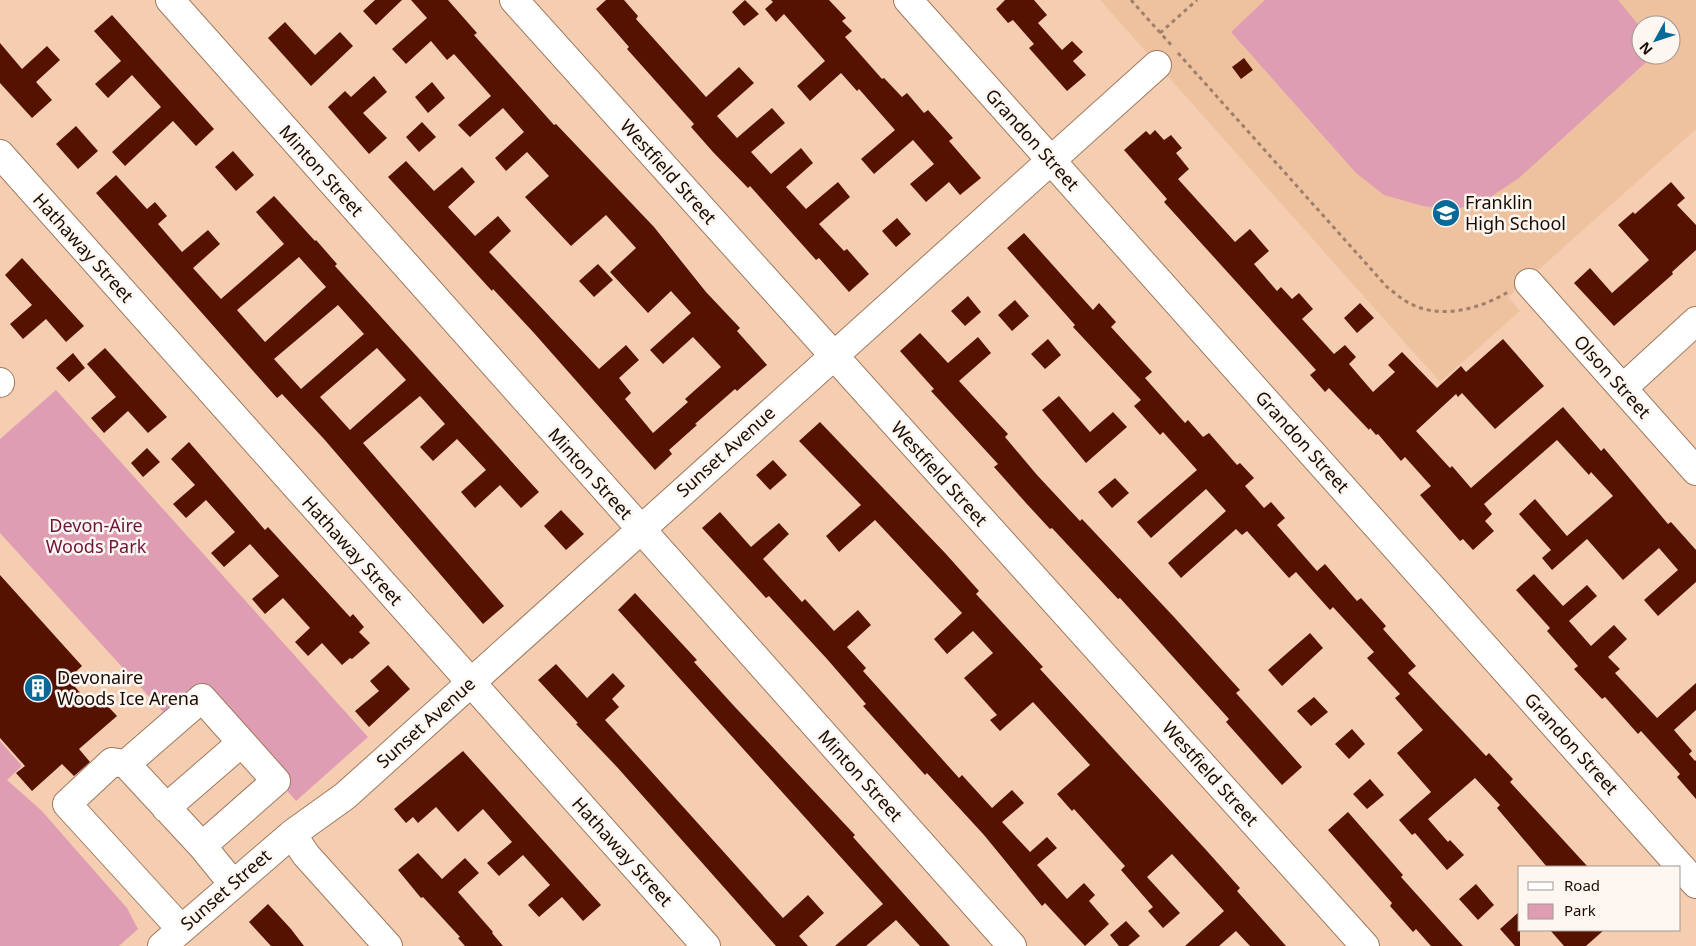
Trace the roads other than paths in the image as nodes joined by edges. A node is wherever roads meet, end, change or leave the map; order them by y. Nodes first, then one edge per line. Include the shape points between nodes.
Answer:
1 (170, 0) edge
2 (514, 0) edge
3 (908, 0) edge
4 (1157, 65) dead end
5 (0, 154) edge
6 (1050, 161) junction
7 (1522, 290) road end
8 (1696, 321) edge
9 (833, 356) junction
10 (1623, 388) junction
11 (1696, 470) edge
12 (640, 529) junction
13 (470, 683) junction
14 (242, 742) junction
15 (126, 764) junction
16 (166, 808) junction
17 (292, 834) junction
18 (202, 846) junction
19 (1680, 866) edge
20 (1681, 867) edge
21 (233, 884) junction
22 (1696, 884) edge
23 (171, 937) edge
24 (388, 946) edge
25 (706, 946) edge
26 (1012, 946) edge
27 (1365, 946) edge

1 - 12 street, Minton Street
2 - 9 street, Westfield Street
3 - 6 street, Grandon Street
4 - 6 street, Sunset Avenue
5 - 13 street, Hathaway Street
6 - 9 street, Sunset Avenue
6 - 19 street, Grandon Street
7 - 10 street, Olson Street
8 - 10 street
9 - 12 street, Sunset Avenue
9 - 27 street, Westfield Street
10 - 11 street, Olson Street
12 - 13 street, Sunset Avenue
12 - 26 street, Minton Street
13 - 17 street, Sunset Avenue via 345,796
13 - 25 street, Hathaway Street
14 - 15 street via 202,698
14 - 16 street
14 - 18 street via 276,782
15 - 16 street
15 - 23 street via 112,762 67,804
16 - 18 street
17 - 21 street, Sunset Street
17 - 24 street via 306,855
18 - 21 street
20 - 22 street, Grandon Street
21 - 23 street, Sunset Street

